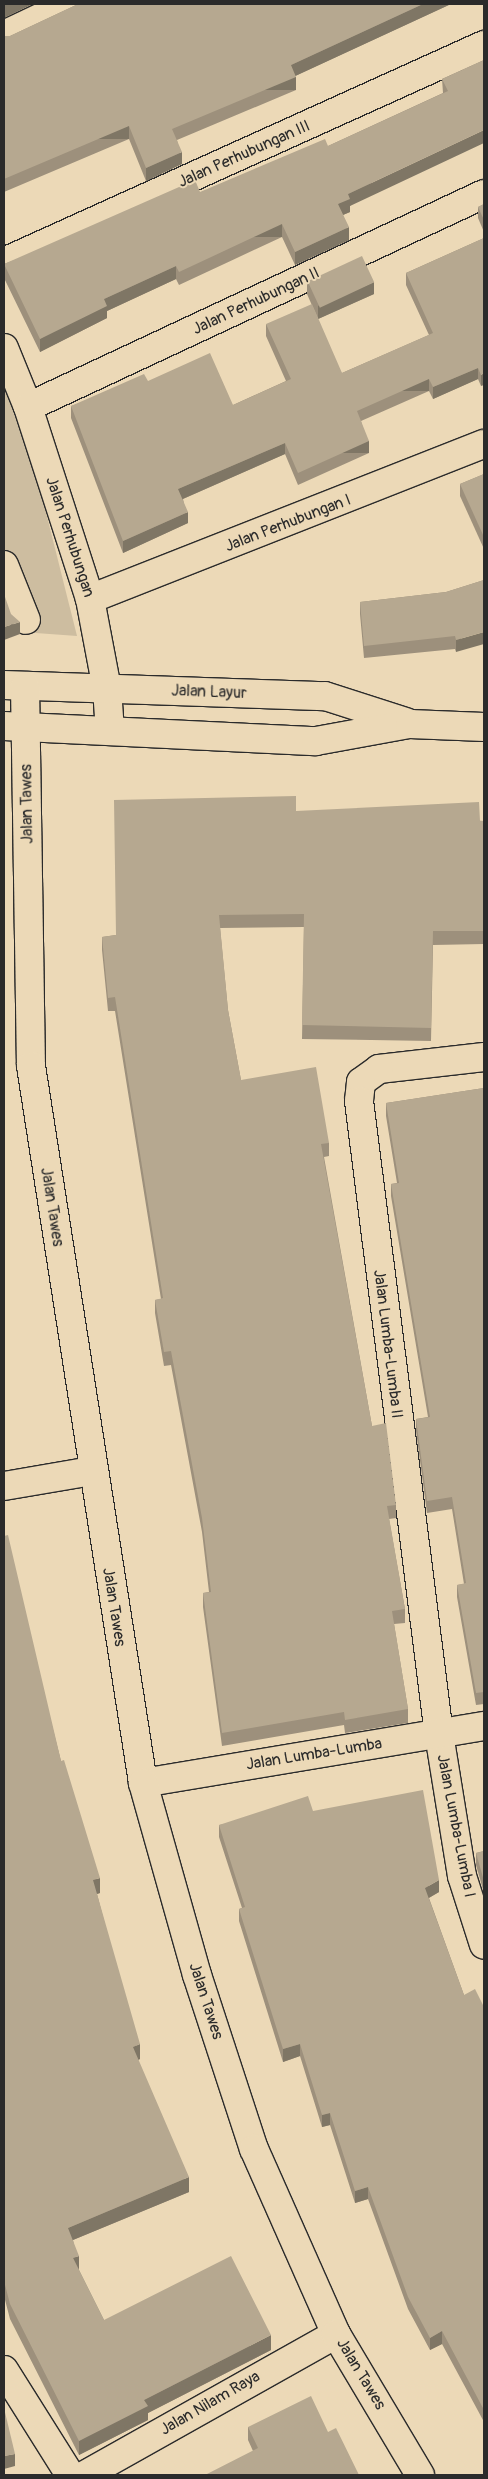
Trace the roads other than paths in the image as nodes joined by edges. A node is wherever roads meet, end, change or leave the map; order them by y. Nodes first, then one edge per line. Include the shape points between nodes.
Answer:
1 (69, 4) edge
2 (4, 35) edge
3 (484, 45) edge
4 (484, 194) edge
5 (4, 262) edge
6 (4, 348) edge
7 (28, 407) junction
8 (484, 444) edge
9 (4, 565) edge
10 (90, 599) junction
11 (26, 620) dead end
12 (14, 686) edge
13 (107, 689) junction
14 (410, 724) junction
15 (15, 727) edge
16 (484, 727) edge
17 (110, 731) junction
18 (484, 1057) edge
19 (92, 1471) junction
20 (4, 1486) edge
21 (484, 1726) edge
22 (439, 1734) junction
23 (143, 1783) junction
24 (484, 1945) edge
25 (336, 2334) junction
26 (4, 2370) edge
27 (70, 2475) edge
28 (85, 2475) edge
29 (420, 2475) edge

1 - 2 street
3 - 5 street, Jalan Perhubungan III
4 - 7 street, Jalan Perhubungan II
6 - 7 street, Jalan Perhubungan
7 - 10 street, Jalan Perhubungan
8 - 10 street, Jalan Perhubungan I
9 - 11 street
10 - 13 street, Jalan Perhubungan
12 - 13 street, Jalan Layur
12 - 15 street, Jalan Tawes
13 - 14 street, Jalan Layur via 324,696
13 - 17 street, Jalan Perhubungan
14 - 16 street, Jalan Layur
14 - 17 street, Jalan Layur via 316,740
15 - 17 street, Jalan Layur
15 - 19 street, Jalan Tawes via 31,1066
18 - 22 street, Jalan Lumba-Lumba II via 379,1069 361,1082 360,1123
19 - 20 street
19 - 23 street, Jalan Tawes
21 - 22 street, Jalan Lumba-Lumba
22 - 23 street, Jalan Lumba-Lumba
22 - 24 street, Jalan Lumba-Lumba I via 462,1876
23 - 25 street, Jalan Tawes via 196,1975 254,2149
25 - 28 street, Jalan Nilam Raya
25 - 29 street, Jalan Tawes
26 - 27 street

